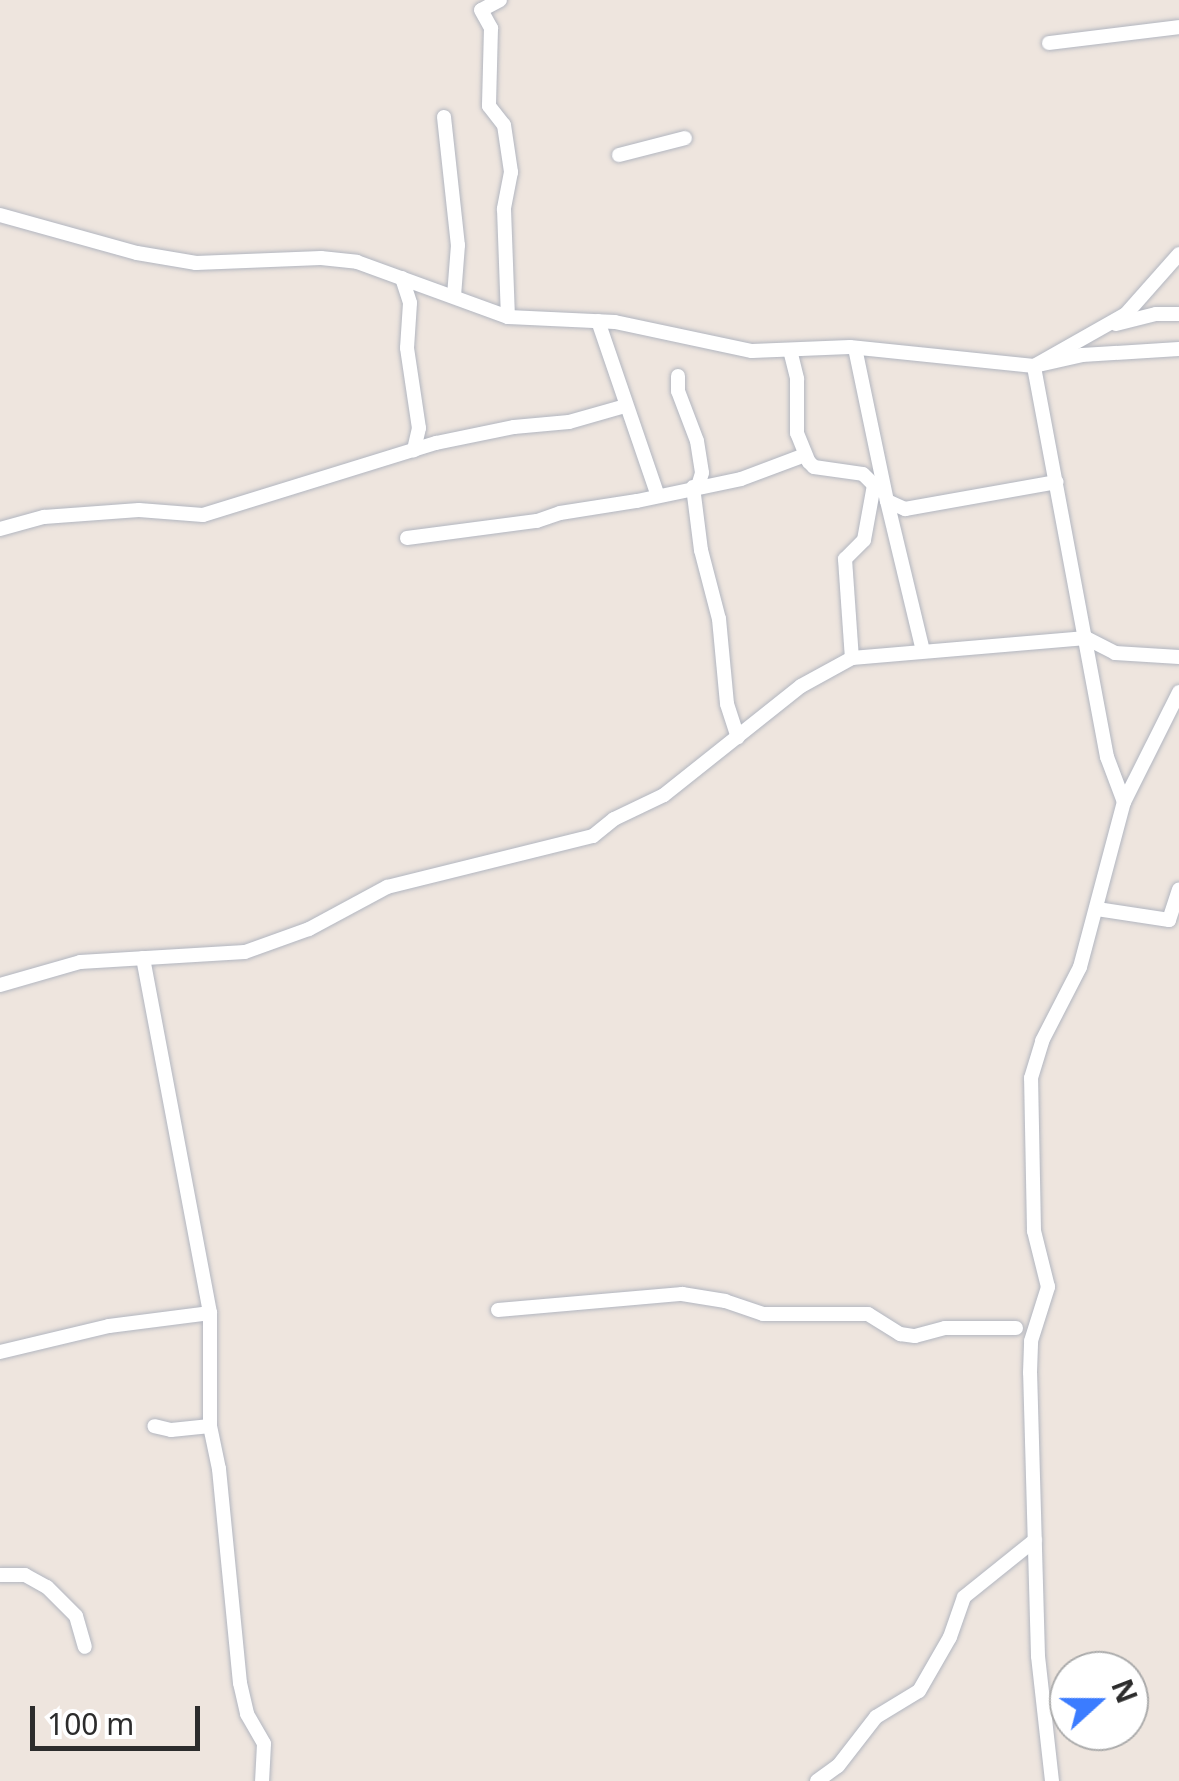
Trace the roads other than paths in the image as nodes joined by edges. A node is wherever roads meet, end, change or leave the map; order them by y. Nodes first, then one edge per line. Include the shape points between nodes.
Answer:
1 (500, 0) edge
2 (1179, 27) edge
3 (1050, 43) dead end
4 (444, 117) dead end
5 (684, 138) dead end
6 (620, 155) dead end
7 (0, 214) edge
8 (1179, 254) edge
9 (402, 278) junction
10 (454, 296) junction
11 (1179, 314) edge
12 (508, 317) junction
13 (598, 321) junction
14 (1108, 326) junction
15 (855, 348) junction
16 (1179, 349) edge
17 (790, 350) junction
18 (1034, 366) junction
19 (678, 376) dead end
20 (625, 406) junction
21 (414, 450) junction
22 (805, 454) junction
23 (1057, 482) junction
24 (696, 487) junction
25 (658, 496) junction
26 (887, 501) junction
27 (0, 529) edge
28 (408, 538) dead end
29 (1086, 638) junction
30 (923, 651) junction
31 (1179, 657) edge
32 (852, 658) junction
33 (1179, 692) edge
34 (738, 736) junction
35 (1124, 802) junction
36 (1179, 890) edge
37 (1096, 909) junction
38 (143, 958) junction
39 (0, 985) edge
40 (498, 1310) dead end
41 (210, 1313) junction
42 (1016, 1328) dead end
43 (0, 1352) edge
44 (154, 1426) dead end
45 (210, 1426) junction
46 (1035, 1540) junction
47 (0, 1575) edge
48 (85, 1648) dead end
49 (262, 1781) edge
50 (817, 1781) edge
51 (1052, 1781) edge

1 - 12 street via 481,10 491,28 489,106 504,126 510,172 504,208
2 - 3 street
4 - 10 street via 458,245
5 - 6 street
7 - 9 street via 196,263 334,259
8 - 14 street
9 - 10 street
9 - 21 street via 410,303 407,348 419,428
10 - 12 street
11 - 14 street
12 - 13 street
13 - 17 street via 752,352
13 - 20 street
14 - 18 street
15 - 17 street
15 - 18 street
15 - 26 street
16 - 18 street via 1082,355
17 - 22 street
18 - 23 street
19 - 24 street via 702,473
20 - 21 street
20 - 25 street
21 - 27 street via 203,515 120,512
22 - 24 street via 742,479
22 - 32 street via 814,467 863,474 874,484 864,540 845,559
23 - 26 street via 905,510
23 - 29 street
24 - 25 street
24 - 34 street via 700,550
25 - 28 street
26 - 30 street
29 - 30 street
29 - 31 street via 1114,653
29 - 35 street via 1107,757
30 - 32 street
32 - 34 street via 802,686
33 - 35 street
34 - 38 street via 664,795 593,836 386,887 245,952
35 - 37 street
36 - 37 street via 1169,920
37 - 46 street via 1080,967 1031,1078 1034,1231 1048,1286 1030,1352
38 - 39 street via 80,962
38 - 41 street
40 - 42 street via 682,1294 762,1314 868,1314 915,1336 944,1328
41 - 43 street via 109,1326
41 - 45 street
44 - 45 street
45 - 49 street via 240,1683 246,1714 264,1744
46 - 50 street via 964,1597 919,1691 876,1717 838,1766
46 - 51 street via 1041,1705
47 - 48 street via 25,1575 48,1587 76,1616

